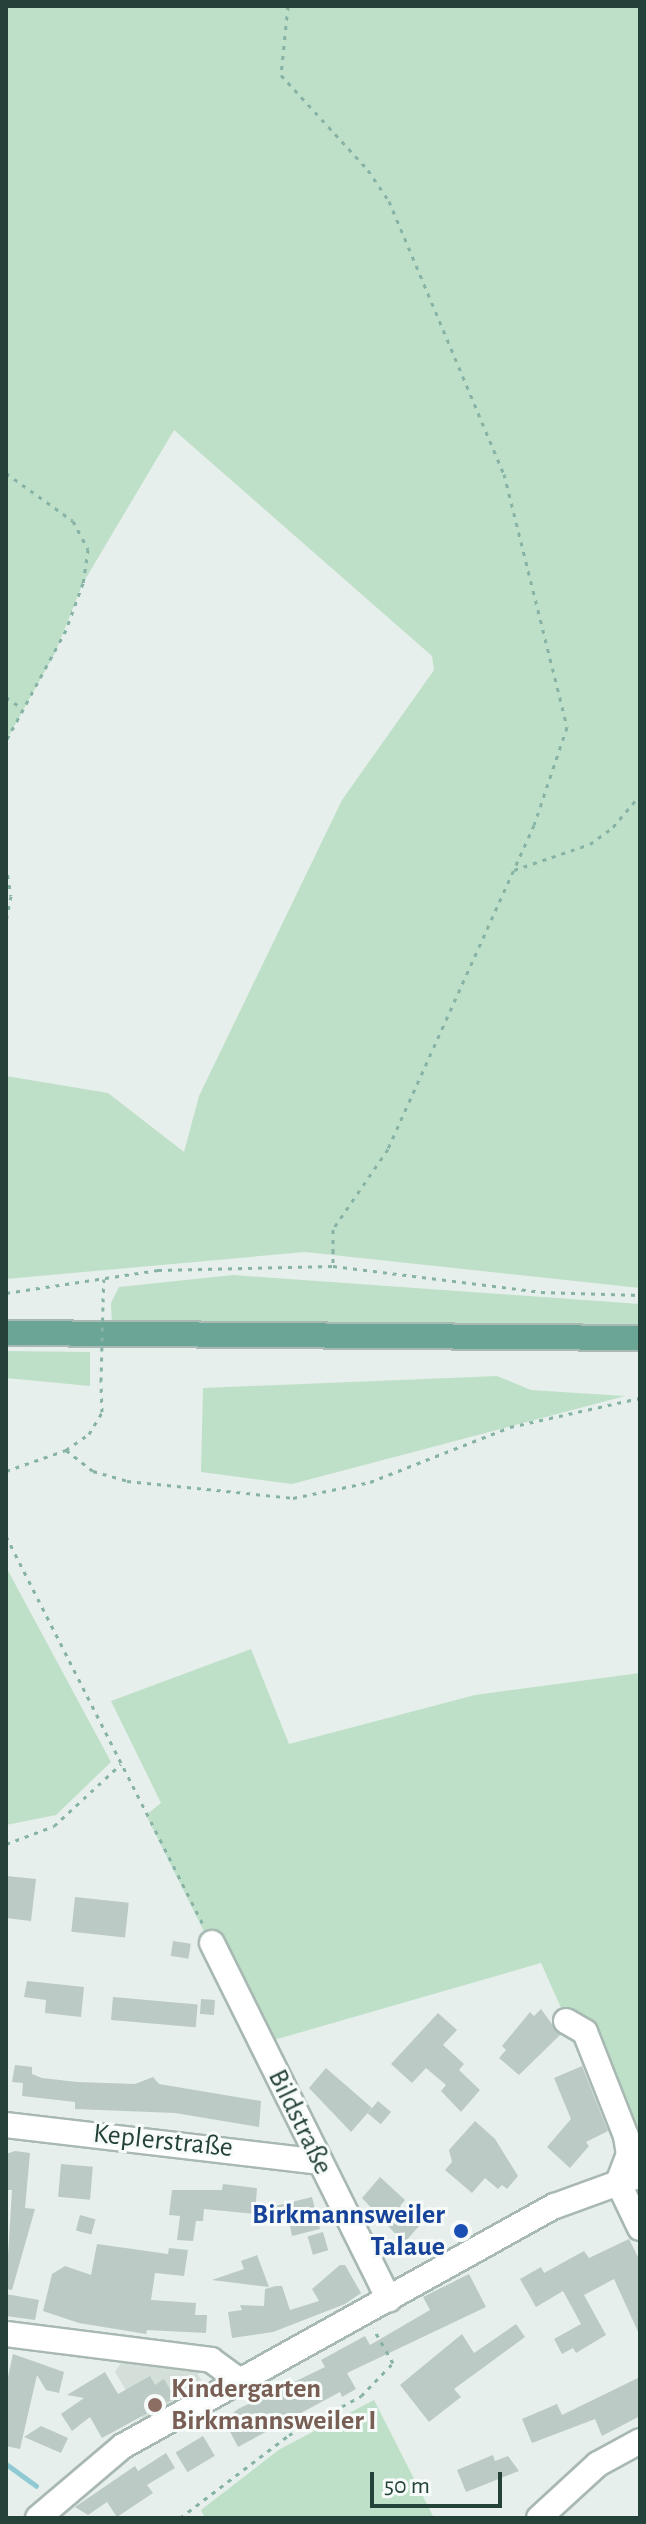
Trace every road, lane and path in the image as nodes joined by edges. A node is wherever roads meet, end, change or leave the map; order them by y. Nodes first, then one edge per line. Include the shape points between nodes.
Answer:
1 (288, 6) edge
2 (640, 468) edge
3 (6, 473) edge
4 (640, 475) edge
5 (6, 697) edge
6 (22, 708) junction
7 (6, 741) edge
8 (640, 795) edge
9 (6, 865) edge
10 (514, 870) junction
11 (6, 921) edge
12 (333, 1266) junction
13 (104, 1279) junction
14 (6, 1293) edge
15 (640, 1295) edge
16 (6, 1333) edge
17 (640, 1338) edge
18 (640, 1398) edge
19 (66, 1450) junction
20 (6, 1471) edge
21 (6, 1536) edge
22 (121, 1764) junction
23 (6, 1844) edge
24 (212, 1943) joint
25 (566, 2021) dead end
26 (6, 2125) edge
27 (320, 2162) junction
28 (629, 2178) edge
29 (640, 2228) edge
30 (389, 2300) junction
31 (365, 2315) junction
32 (6, 2334) edge
33 (241, 2382) junction
34 (640, 2441) edge
35 (38, 2518) edge
36 (180, 2518) edge
37 (539, 2518) edge

1 - 10 path via 281,75 368,170 389,201 504,474 567,727
2 - 4 path
3 - 6 path via 73,521 88,549 77,604
5 - 6 path
6 - 7 path
8 - 10 path via 590,844
9 - 11 path via 11,896
10 - 12 path via 388,1149 333,1229
12 - 13 path via 158,1270
12 - 15 path via 541,1292
13 - 14 path
13 - 19 path, bridge via 102,1412 89,1434
16 - 17 main road
18 - 19 path via 510,1427 370,1482 293,1498 127,1481 93,1471
19 - 20 path
21 - 22 path
22 - 23 path via 54,1826
22 - 24 path
24 - 27 street, Bildstraße
25 - 28 street via 585,2032 626,2136
26 - 27 street, Keplerstraße
27 - 30 street, Bildstraße
28 - 29 street
28 - 30 street via 555,2206
30 - 31 street
31 - 33 street
31 - 36 path via 393,2363 361,2396 255,2457
32 - 33 street via 211,2360
33 - 35 street via 123,2446
34 - 37 street via 598,2464

